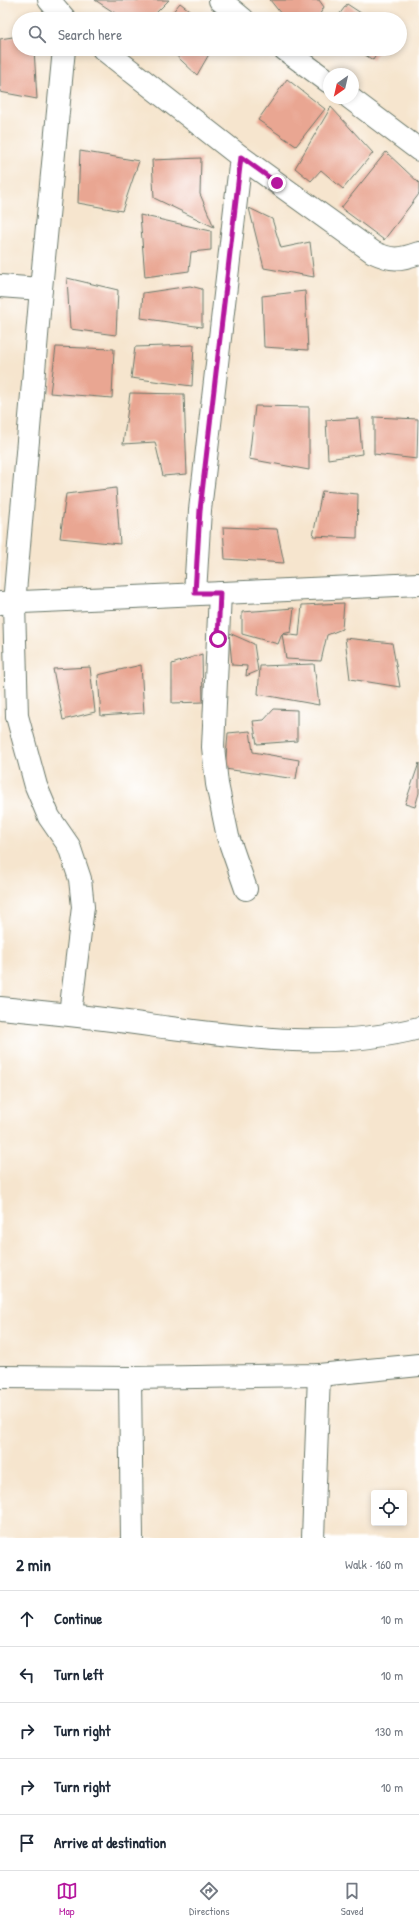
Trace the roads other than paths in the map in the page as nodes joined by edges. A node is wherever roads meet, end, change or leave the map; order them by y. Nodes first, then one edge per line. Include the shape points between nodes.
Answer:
1 (49, 0) edge
2 (220, 0) edge
3 (59, 12) edge
4 (235, 12) edge
5 (63, 56) edge
6 (112, 56) edge
7 (294, 56) edge
8 (323, 78) edge
9 (358, 104) edge
10 (419, 150) edge
11 (241, 157) junction
12 (419, 252) edge
13 (0, 286) edge
14 (41, 289) junction
15 (419, 584) edge
16 (195, 593) junction
17 (220, 593) junction
18 (7, 604) edge
19 (246, 889) dead end
20 (0, 1008) edge
21 (70, 1014) junction
22 (419, 1028) edge
23 (419, 1365) edge
24 (319, 1375) junction
25 (0, 1377) edge
26 (130, 1378) junction
27 (132, 1538) edge
28 (313, 1538) edge

1 - 3 street
2 - 4 street
5 - 14 street
6 - 11 street
7 - 8 street
9 - 10 street
11 - 12 street via 373,252 387,259 402,259
11 - 16 street via 200,510
13 - 14 street
14 - 18 street
15 - 17 street
16 - 17 street
16 - 18 street
17 - 19 street via 213,747 217,784 228,838
18 - 21 street via 17,716 36,786 49,817 69,846 80,879 83,907
20 - 21 street
21 - 22 street via 222,1034 303,1041 353,1039
23 - 24 street
24 - 26 street
24 - 28 street
25 - 26 street
26 - 27 street

